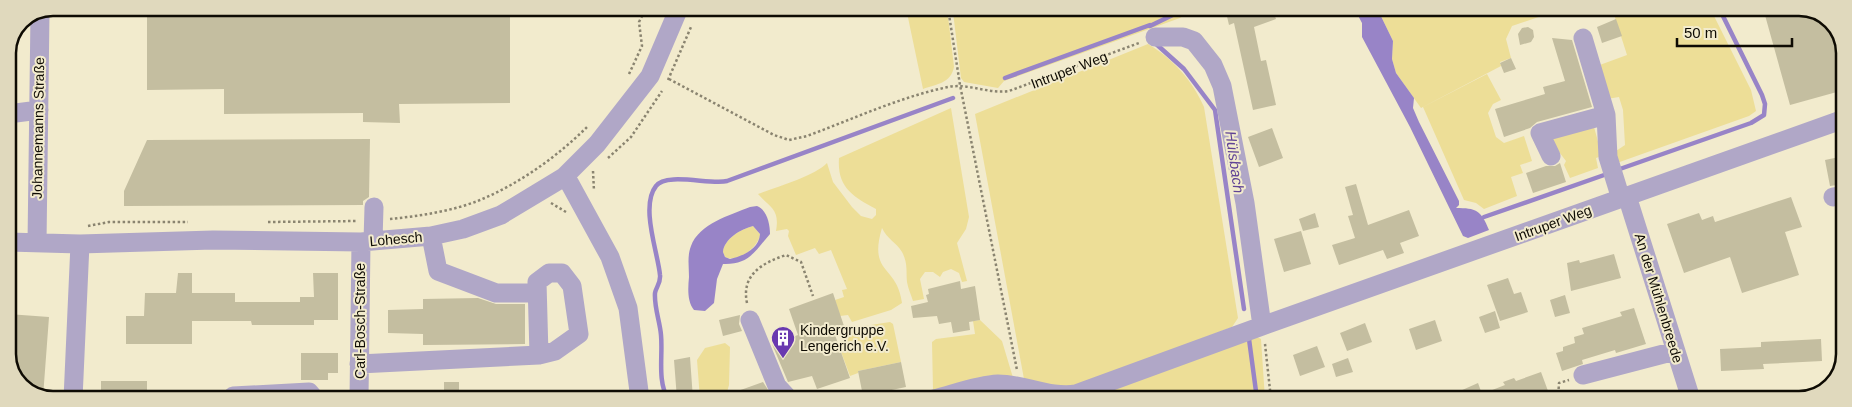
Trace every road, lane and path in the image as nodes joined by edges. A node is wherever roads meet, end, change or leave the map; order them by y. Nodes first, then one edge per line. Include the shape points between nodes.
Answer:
1 (642, 16) edge
2 (676, 16) edge
3 (949, 16) edge
4 (40, 19) edge
5 (692, 22) dead end
6 (1155, 37) joint
7 (1583, 38) dead end
8 (628, 75) dead end
9 (669, 79) junction
10 (960, 85) junction
11 (39, 110) junction
12 (16, 113) edge
13 (1606, 115) junction
14 (1836, 122) edge
15 (589, 125) dead end
16 (1551, 156) dead end
17 (605, 161) dead end
18 (599, 165) dead end
19 (564, 177) junction
20 (1621, 192) junction
21 (594, 195) dead end
22 (545, 200) dead end
23 (373, 214) junction
24 (569, 214) dead end
25 (197, 222) dead end
26 (265, 222) dead end
27 (83, 235) junction
28 (431, 236) junction
29 (16, 242) edge
30 (367, 242) junction
31 (37, 243) junction
32 (537, 293) junction
33 (813, 296) dead end
34 (750, 320) joint
35 (1262, 326) junction
36 (1675, 350) junction
37 (539, 355) junction
38 (360, 364) junction
39 (1583, 375) joint
40 (1020, 386) junction
41 (73, 391) edge
42 (359, 391) edge
43 (639, 391) edge
44 (782, 391) edge
45 (966, 391) edge
46 (1039, 391) edge
47 (1090, 391) edge
48 (1270, 391) edge
49 (1559, 391) edge
50 (1688, 391) edge

1 - 8 path via 639,22 642,46
2 - 19 street, Lohesch via 650,76 614,125
3 - 10 path
4 - 11 street, Johannemanns Straße
5 - 9 path
6 - 10 path, Intruper Weg via 1009,92 985,92
6 - 35 street via 1183,37 1194,41 1213,65 1222,86
7 - 13 street, An der Mühlenbreede
9 - 10 path via 789,140 910,98
9 - 17 path via 631,137
10 - 40 path
11 - 12 street
11 - 31 street, Johannemanns Straße
13 - 16 street via 1540,133
13 - 20 street, An der Mühlenbreede via 1609,164
14 - 20 street, Intruper Weg
15 - 23 path via 535,170 480,200 420,216
18 - 21 path via 593,169
19 - 28 street, Lohesch via 501,215
19 - 43 street via 610,257 628,308
20 - 35 street, Intruper Weg
20 - 36 street, An der Mühlenbreede
22 - 24 path
23 - 26 path
23 - 30 street, Carl-Bosch-Straße
25 - 27 path via 109,222
27 - 30 street, Lohesch
27 - 31 street, Lohesch
27 - 41 street
28 - 30 street, Lohesch
28 - 32 street via 438,271 496,293
29 - 31 street, Lohesch
30 - 38 street, Carl-Bosch-Straße
32 - 37 street
32 - 37 street via 537,282 549,272 562,273 572,286 579,334 555,352
33 - 34 path via 801,262 792,256 782,257 748,278 746,297
34 - 44 street
35 - 47 street, Intruper Weg
35 - 48 path
36 - 39 street
36 - 50 street, An der Mühlenbreede
37 - 38 street
38 - 42 street, Carl-Bosch-Straße
39 - 49 path via 1559,384
40 - 45 street, Intruper Weg via 998,384
40 - 46 street, Intruper Weg

